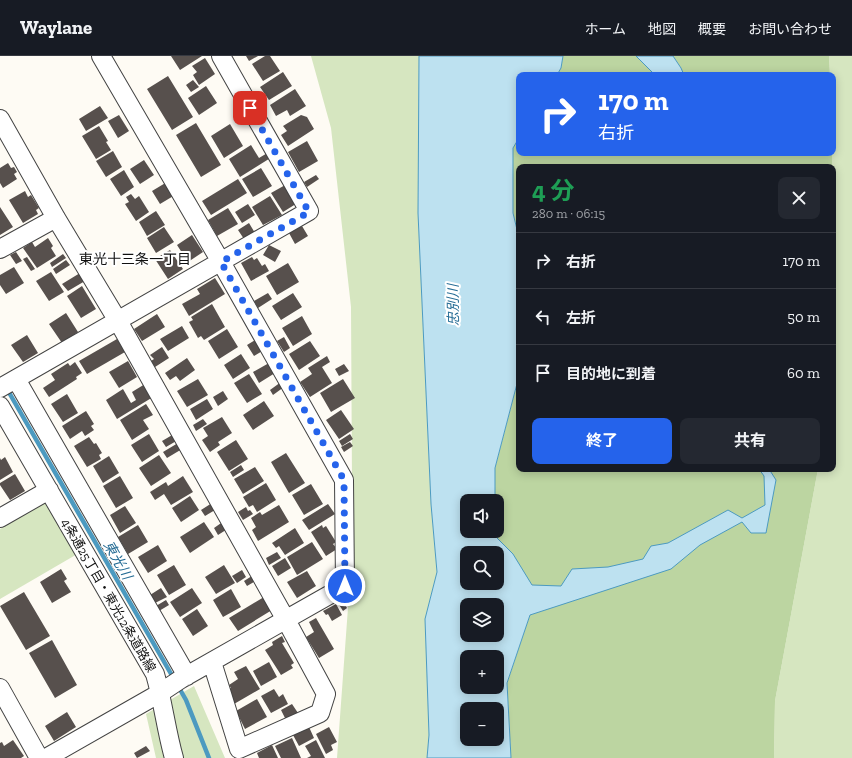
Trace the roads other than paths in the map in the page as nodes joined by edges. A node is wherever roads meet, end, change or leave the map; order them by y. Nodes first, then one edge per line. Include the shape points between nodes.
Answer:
1 (101, 56) edge
2 (221, 56) edge
3 (0, 119) edge
4 (56, 218) junction
5 (0, 250) edge
6 (221, 262) junction
7 (118, 320) junction
8 (9, 383) edge
9 (0, 406) edge
10 (49, 490) junction
11 (0, 518) edge
12 (286, 620) junction
13 (212, 662) junction
14 (175, 684) junction
15 (0, 688) edge
16 (39, 758) edge
17 (46, 758) edge
18 (174, 758) edge

1 - 6 street
2 - 6 street via 309,212
3 - 4 street
4 - 5 street
4 - 7 street
6 - 7 street
6 - 12 street via 344,480 345,586
7 - 8 street
7 - 12 street
8 - 14 street
9 - 10 street, 4条通25丁目・東光12条道路線
10 - 11 street
10 - 14 street, 4条通25丁目・東光12条道路線 via 155,674
12 - 13 street
12 - 13 street via 326,694 320,713 239,749
13 - 14 street
14 - 17 street
14 - 18 street via 171,747
15 - 16 street

